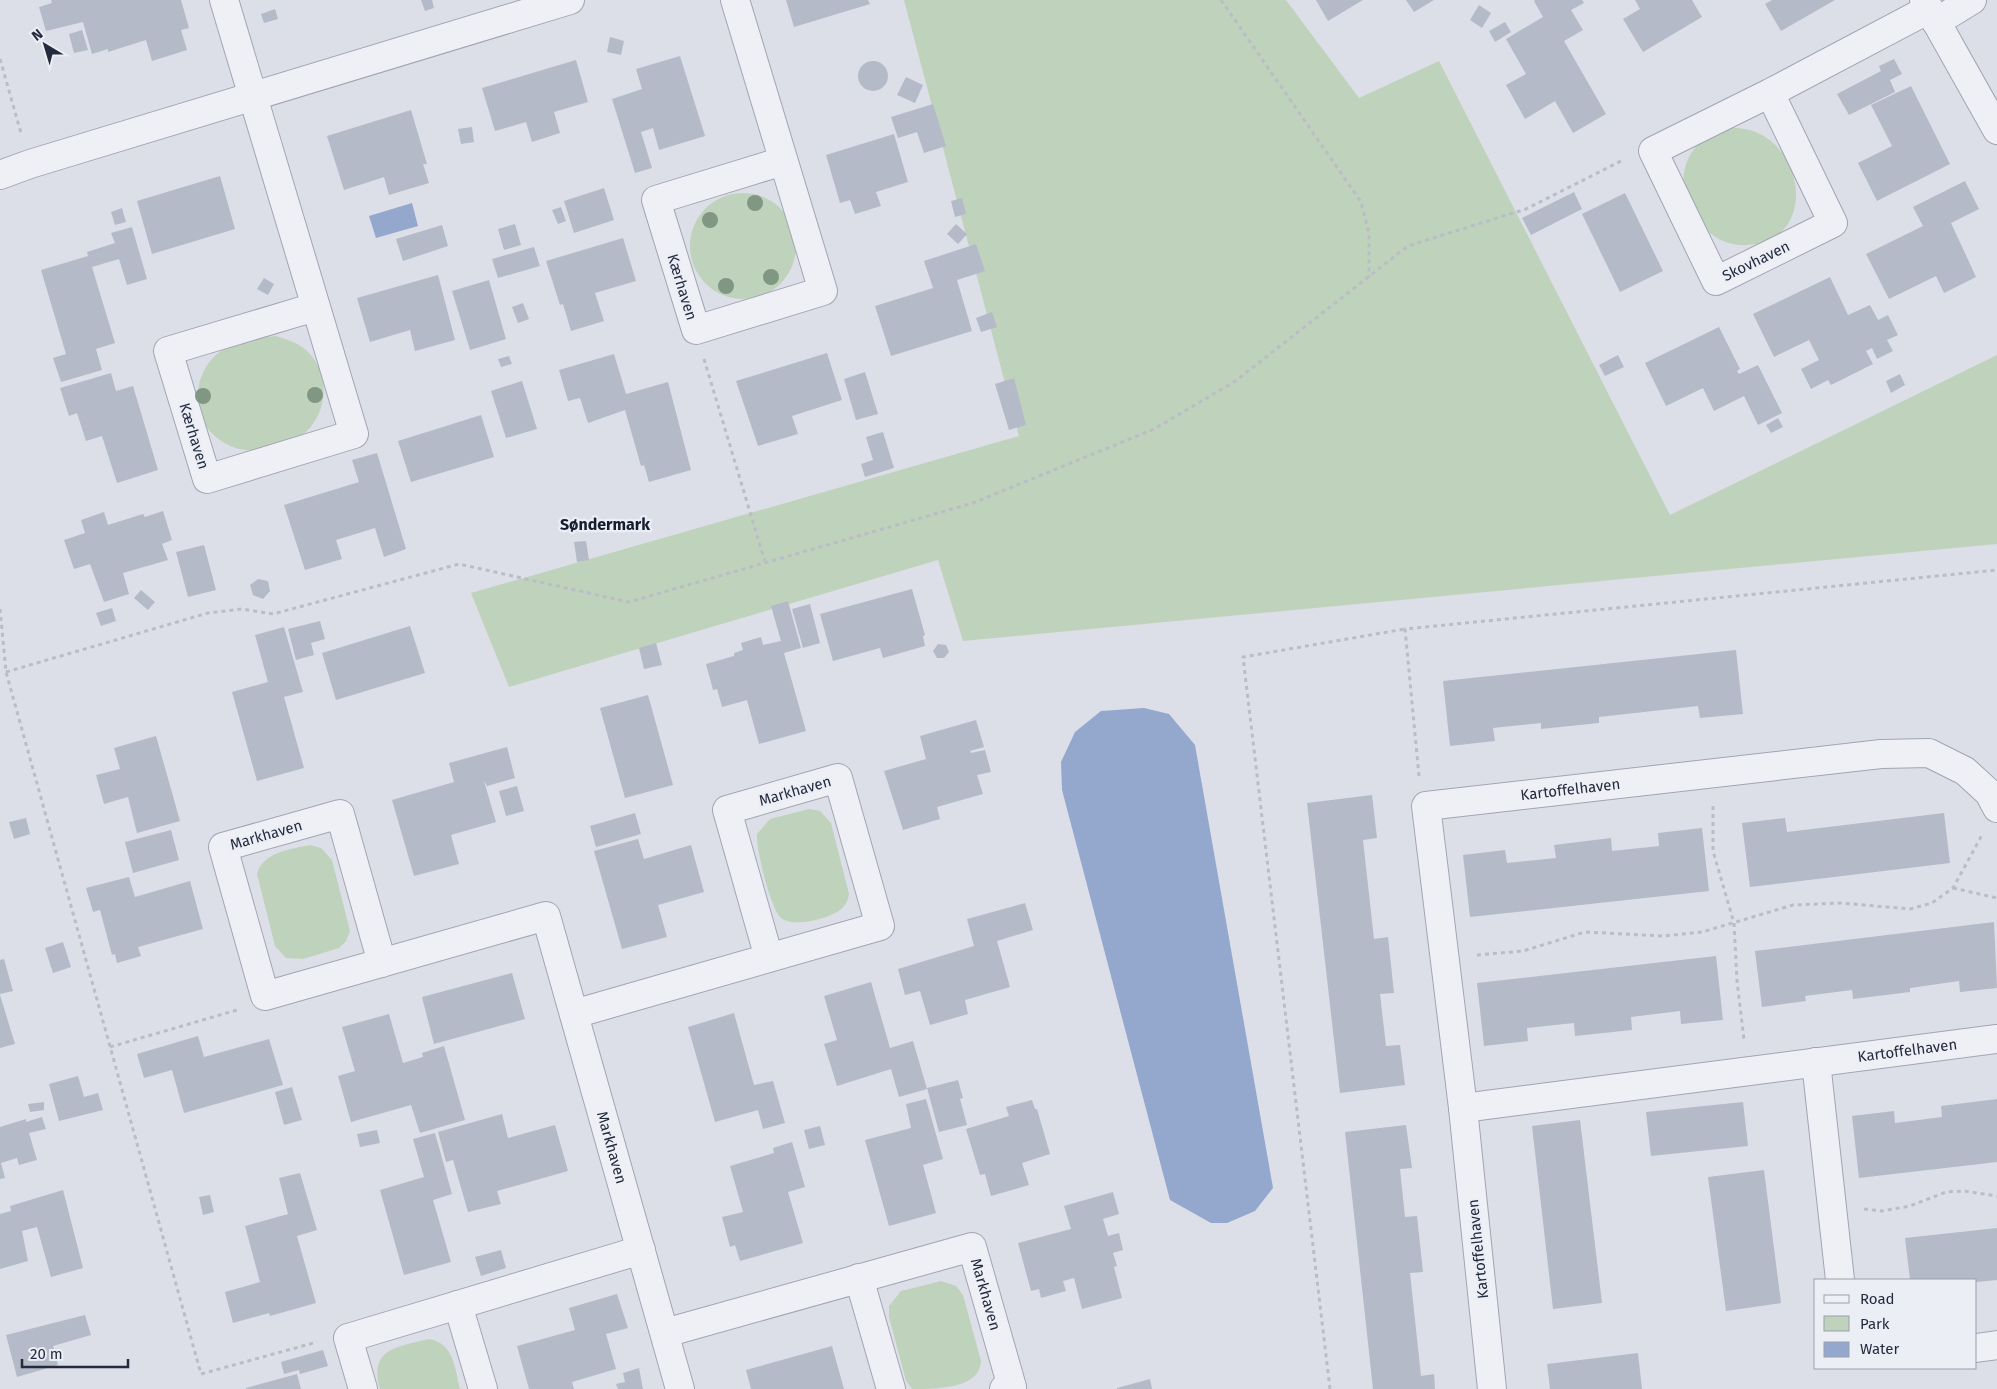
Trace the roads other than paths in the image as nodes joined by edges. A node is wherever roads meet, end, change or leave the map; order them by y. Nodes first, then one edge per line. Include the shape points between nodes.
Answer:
1 (224, 0) edge
2 (570, 0) edge
3 (735, 0) edge
4 (1972, 0) edge
5 (1930, 10) edge
6 (1770, 93) junction
7 (252, 96) junction
8 (1997, 130) edge
9 (783, 161) junction
10 (0, 175) edge
11 (315, 307) junction
12 (1991, 819) edge
13 (769, 958) junction
14 (382, 963) junction
15 (574, 1014) junction
16 (1997, 1039) edge
17 (1816, 1062) junction
18 (1463, 1108) junction
19 (641, 1250) junction
20 (860, 1278) junction
21 (1840, 1279) edge
22 (458, 1305) junction
23 (665, 1333) junction
24 (1997, 1345) edge
25 (1977, 1348) edge
26 (363, 1389) edge
27 (483, 1389) edge
28 (680, 1389) edge
29 (891, 1389) edge
30 (1004, 1389) edge
31 (1492, 1389) edge

1 - 7 street, Kærhaven
2 - 7 street
3 - 9 street, Kærhaven
4 - 5 street
5 - 6 street
5 - 8 street
6 - 6 street, Skovhaven via 1653,150 1716,281 1833,223
7 - 10 street
7 - 11 street, Kærhaven
9 - 9 street, Kærhaven via 823,291 696,330 656,200
11 - 11 street, Kærhaven via 354,434 207,479 168,352
12 - 18 street, Kartoffelhaven via 1989,794 1965,771 1929,753 1881,754 1426,806
13 - 13 street, Markhaven via 880,926 838,778 727,810
13 - 15 street, Markhaven
14 - 14 street, Markhaven via 265,996 223,847 340,814
14 - 15 street, Markhaven via 546,916
15 - 19 street, Markhaven
16 - 17 street, Kartoffelhaven
17 - 18 street, Kartoffelhaven
17 - 21 street
18 - 31 street, Kartoffelhaven
19 - 22 street
19 - 23 street, Markhaven
20 - 23 street, Markhaven
20 - 29 street
20 - 30 street, Markhaven via 972,1247 1012,1387
22 - 26 street via 348,1338
22 - 27 street
23 - 28 street, Markhaven
24 - 25 street

